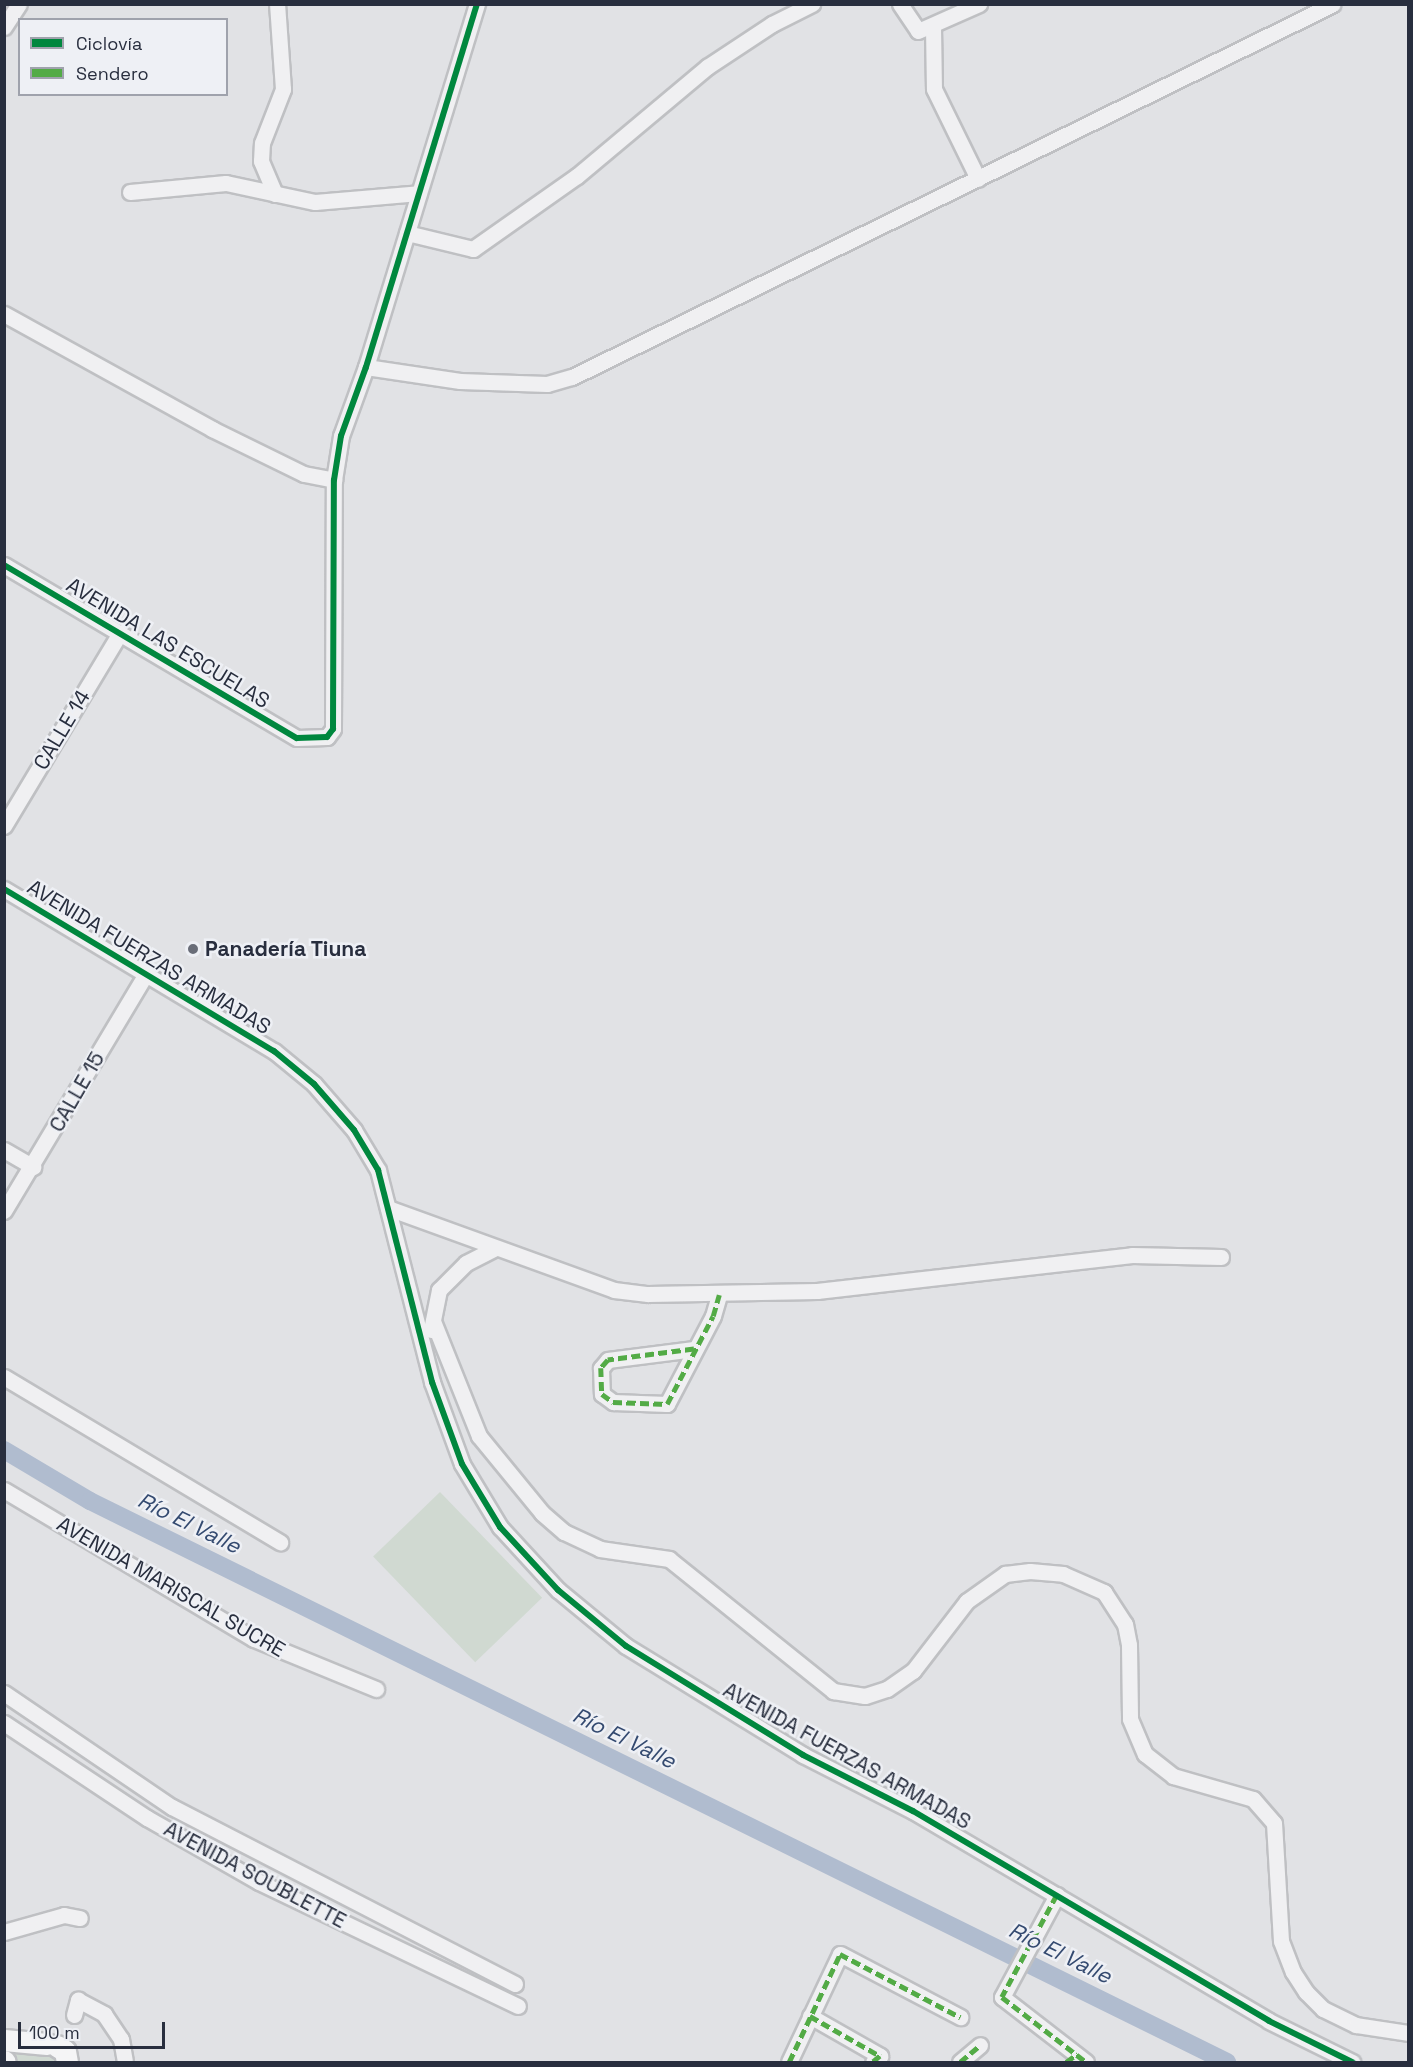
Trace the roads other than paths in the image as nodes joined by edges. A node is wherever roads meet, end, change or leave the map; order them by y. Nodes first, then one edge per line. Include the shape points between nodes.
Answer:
1 (19, 4) edge
2 (278, 4) edge
3 (477, 4) edge
4 (812, 4) edge
5 (900, 4) edge
6 (979, 4) edge
7 (1333, 4) edge
8 (4, 27) edge
9 (933, 27) junction
10 (978, 179) junction
11 (130, 192) dead end
12 (275, 194) junction
13 (419, 194) junction
14 (407, 233) junction
15 (4, 314) edge
16 (366, 367) junction
17 (334, 480) junction
18 (4, 565) edge
19 (120, 633) junction
20 (4, 826) edge
21 (4, 889) edge
22 (147, 972) junction
23 (4, 1150) edge
24 (33, 1167) junction
25 (388, 1208) junction
26 (4, 1211) edge
27 (495, 1248) junction
28 (1221, 1257) dead end
29 (718, 1295) junction
30 (433, 1321) junction
31 (694, 1349) junction
32 (425, 1353) junction
33 (4, 1377) edge
34 (4, 1490) edge
35 (280, 1542) dead end
36 (376, 1689) dead end
37 (4, 1693) edge
38 (4, 1723) edge
39 (1057, 1895) junction
40 (80, 1918) dead end
41 (4, 1932) edge
42 (515, 1984) dead end
43 (518, 2006) dead end
44 (74, 2015) dead end
45 (810, 2016) junction
46 (960, 2017) dead end
47 (1408, 2033) edge
48 (4, 2040) edge
49 (980, 2045) dead end
50 (59, 2051) edge
51 (1076, 2060) edge
52 (125, 2061) edge
53 (789, 2062) edge
54 (873, 2062) edge
55 (960, 2062) edge
56 (1352, 2062) edge

1 - 8 street
2 - 12 street via 283,89 262,143 261,160
3 - 13 street
4 - 14 street via 772,24 707,67 577,176 473,249
5 - 9 street via 918,32
6 - 9 street
7 - 10 street
9 - 10 street via 934,89
10 - 16 street via 572,377 546,384 460,381
11 - 12 street via 226,183
12 - 13 street via 315,202
13 - 14 street
14 - 16 street
15 - 17 street via 212,429 304,474
16 - 17 street via 341,436
17 - 19 street, AVENIDA LAS ESCUELAS via 333,729 327,737 297,738
18 - 19 street, AVENIDA LAS ESCUELAS
19 - 20 street, CALLE 14
21 - 22 street, AVENIDA FUERZAS ARMADAS
22 - 24 street, CALLE 15
22 - 25 street, AVENIDA FUERZAS ARMADAS via 274,1051 314,1084 354,1130 378,1170
23 - 24 street
24 - 26 street, CALLE 15
25 - 27 street
25 - 32 street, AVENIDA FUERZAS ARMADAS
27 - 29 street via 614,1290
27 - 30 street via 466,1263 439,1290
28 - 29 street via 1132,1255 817,1292
29 - 31 street via 713,1316
30 - 32 street
30 - 47 street via 478,1436 549,1519 564,1532 600,1549 669,1559 833,1691 865,1695 887,1689 913,1671 967,1601 1005,1574 1030,1570 1074,1576 1104,1592 1125,1624 1130,1719 1145,1754 1173,1776 1253,1799 1274,1823 1281,1941 1306,1992 1323,2009 1356,2025
31 - 31 street via 668,1404 612,1402 602,1394 601,1368 608,1360
32 - 39 street, AVENIDA FUERZAS ARMADAS via 462,1464 500,1527 558,1590 626,1646 793,1749 913,1811
33 - 35 street
34 - 36 street, AVENIDA MARISCAL SUCRE via 254,1638
37 - 42 street via 172,1807
38 - 43 street, AVENIDA SOUBLETTE via 147,1818 259,1882
39 - 51 street via 1002,1997
39 - 56 street, AVENIDA FUERZAS ARMADAS via 1278,2026
40 - 41 street via 64,1915
44 - 52 street via 78,2000 104,2014 121,2039
45 - 46 street via 840,1954
45 - 53 street
45 - 54 street via 880,2056
48 - 50 highway
49 - 55 street

